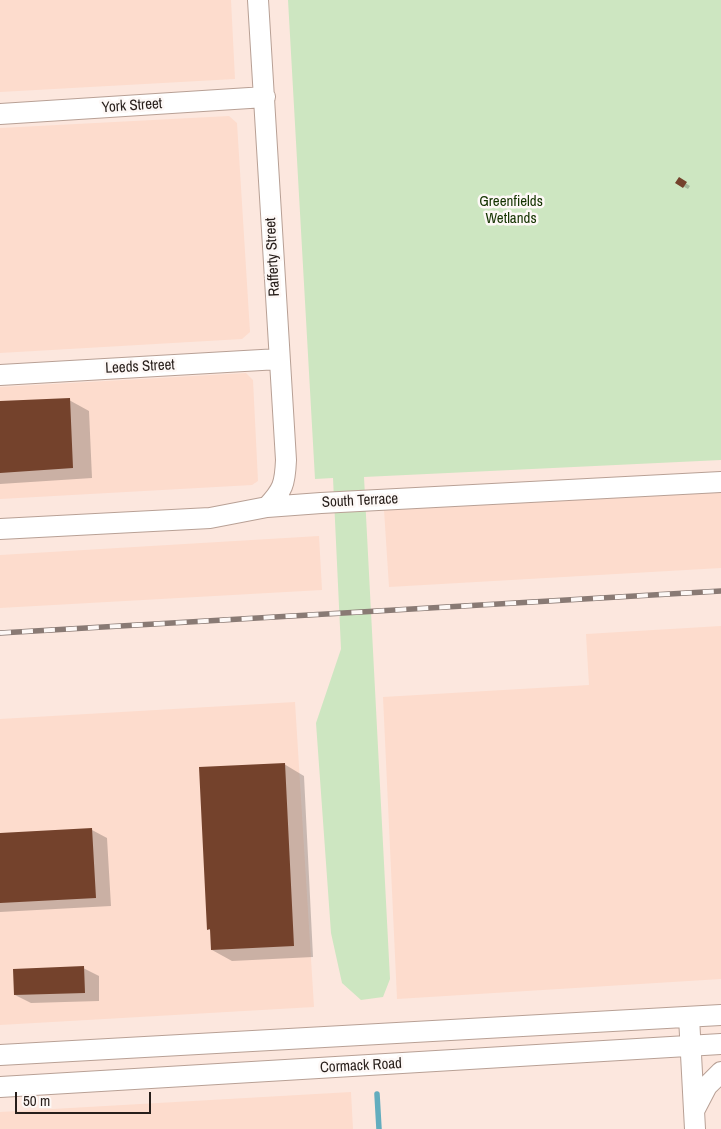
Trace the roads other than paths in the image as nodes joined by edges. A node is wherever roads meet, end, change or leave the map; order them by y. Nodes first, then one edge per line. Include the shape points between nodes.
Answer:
1 (258, 0) edge
2 (264, 97) junction
3 (0, 114) edge
4 (279, 359) junction
5 (0, 375) edge
6 (721, 482) edge
7 (266, 507) junction
8 (0, 530) edge
9 (721, 1015) edge
10 (689, 1017) junction
11 (721, 1044) edge
12 (691, 1046) junction
13 (0, 1055) edge
14 (721, 1072) edge
15 (0, 1087) edge
16 (695, 1120) edge

1 - 2 street, Rafferty Street
2 - 3 street, York Street
2 - 4 street, Rafferty Street
4 - 5 street, Leeds Street
4 - 7 street, Rafferty Street via 286,481 280,493
6 - 7 street, South Terrace
7 - 8 street, South Terrace via 210,518
9 - 10 street, Cormack Road
10 - 12 street
10 - 13 street, Cormack Road
11 - 12 street, Cormack Road
12 - 15 street, Cormack Road
12 - 16 street
14 - 16 street via 707,1086

